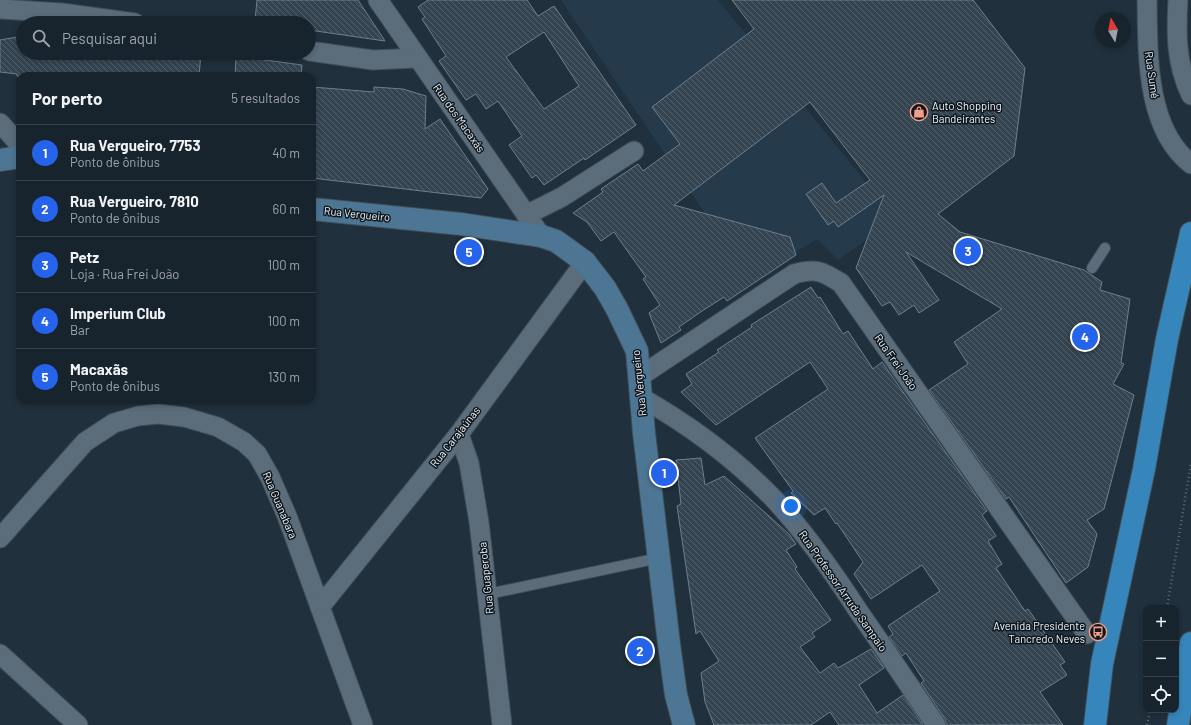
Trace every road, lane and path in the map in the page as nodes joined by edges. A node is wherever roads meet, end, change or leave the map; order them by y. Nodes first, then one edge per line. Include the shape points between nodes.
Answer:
1 (378, 0) edge
2 (1147, 0) edge
3 (1178, 0) edge
4 (0, 8) edge
5 (84, 16) edge
6 (316, 52) edge
7 (417, 58) junction
8 (1191, 95) edge
9 (0, 123) edge
10 (16, 141) edge
11 (634, 150) dead end
12 (16, 158) edge
13 (0, 160) edge
14 (1191, 164) edge
15 (316, 209) edge
16 (526, 214) junction
17 (1191, 233) edge
18 (541, 236) junction
19 (1105, 248) dead end
20 (585, 262) junction
21 (1092, 268) dead end
22 (640, 387) junction
23 (459, 434) junction
24 (1191, 463) edge
25 (0, 538) edge
26 (659, 558) junction
27 (488, 594) junction
28 (1167, 605) edge
29 (320, 607) junction
30 (1087, 634) dead end
31 (1191, 643) edge
32 (0, 654) edge
33 (1149, 713) edge
34 (78, 725) edge
35 (363, 725) edge
36 (502, 725) edge
37 (684, 725) edge
38 (936, 725) edge
39 (1095, 725) edge
40 (1147, 725) edge
41 (1178, 725) edge

1 - 7 street, Rua dos Macaxás
2 - 14 street, Rua Sumé via 1152,95 1170,139 1180,155
3 - 8 street via 1177,51
4 - 5 street
6 - 7 street via 373,60
7 - 16 street, Rua dos Macaxás
9 - 10 street
11 - 16 street via 562,197
12 - 13 main road
15 - 18 main road, Rua Vergueiro via 461,224
16 - 18 street, Rua dos Macaxás
17 - 39 highway via 1166,339 1144,469 1102,664
18 - 20 main road, Rua Vergueiro via 556,241
19 - 21 lane
20 - 22 main road, Rua Vergueiro via 605,288 634,342
20 - 23 street, Rua Carajaúnas
22 - 26 main road, Rua Vergueiro
22 - 30 street, Rua Frei João via 794,274 809,270 823,271 840,283
22 - 38 street, Rua Professor Arruda Sampaio via 665,411 718,449 772,498 800,529 827,564
23 - 27 street, Rua Guaperoba via 473,483
23 - 29 street, Rua Carajaúnas
24 - 28 path
25 - 29 street, Rua Guanabara via 84,442 114,423 138,416 158,414 184,417 218,427 244,442 257,454 287,516
26 - 27 lane
26 - 37 main road, Rua Vergueiro via 676,695
27 - 36 street, Rua Guaperoba
29 - 35 street, Rua Guanabara
31 - 41 highway
32 - 34 street
33 - 40 path

